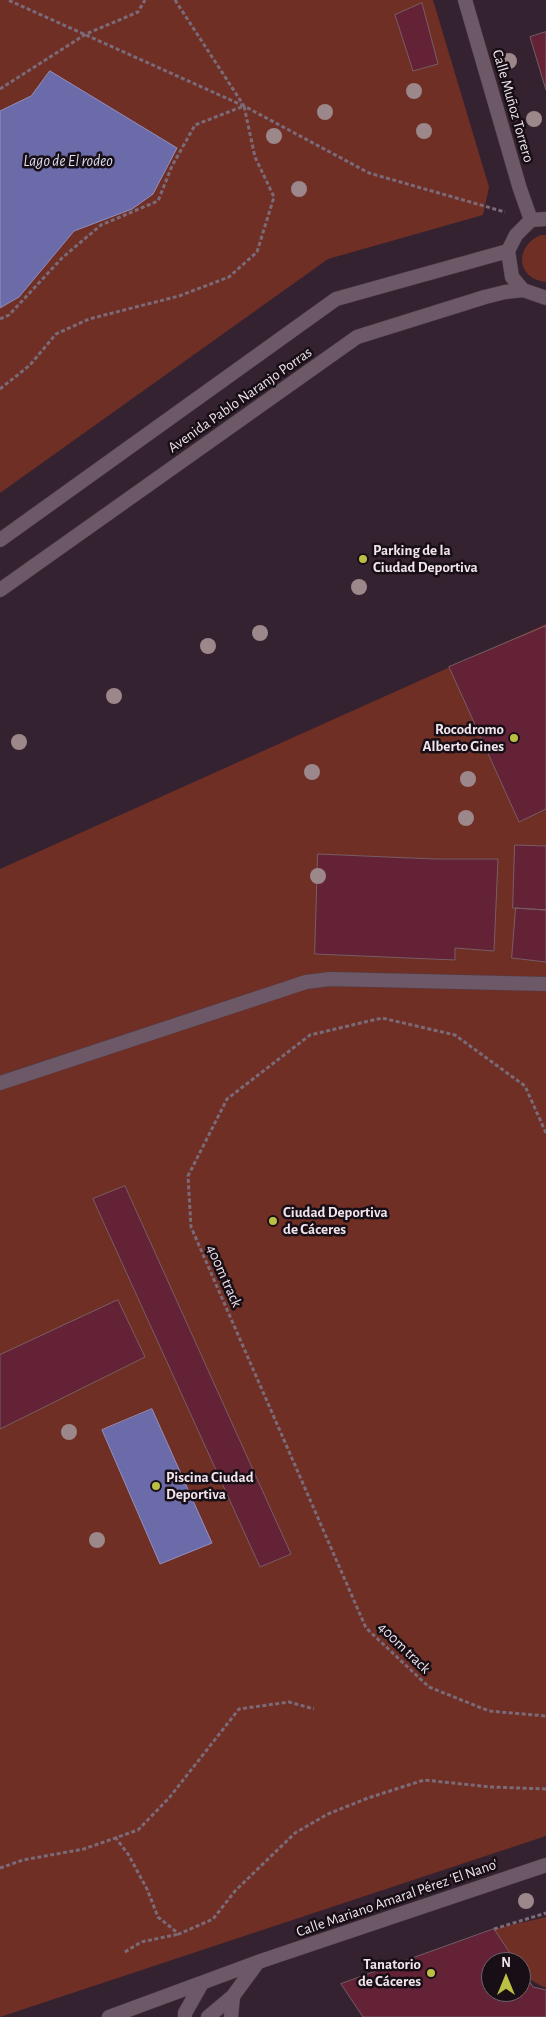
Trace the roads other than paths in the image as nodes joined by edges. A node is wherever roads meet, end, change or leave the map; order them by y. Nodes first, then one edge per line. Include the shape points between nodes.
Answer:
1 (466, 0) edge
2 (546, 219) edge
3 (531, 220) junction
4 (508, 251) junction
5 (523, 290) junction
6 (546, 298) edge
7 (0, 540) edge
8 (0, 590) edge
9 (546, 984) edge
10 (0, 1084) edge
11 (546, 1865) edge
12 (258, 1962) junction
13 (202, 1982) junction
14 (233, 1996) junction
15 (109, 2017) edge
16 (185, 2017) edge
17 (208, 2017) edge
18 (231, 2017) edge

1 - 3 main road, Calle Muñoz Torrero
2 - 3 main road
3 - 4 main road via 516,235
4 - 5 main road via 512,277
4 - 7 main road, Avenida Pablo Naranjo Porras via 336,299
5 - 6 main road
5 - 8 main road, Avenida Pablo Naranjo Porras via 485,297 357,337
9 - 10 main road via 330,978 306,982
11 - 12 main road, Calle Mariano Amaral Pérez 'El Nano'
12 - 13 main road, Calle Mariano Amaral Pérez 'El Nano'
12 - 14 main road
13 - 15 main road, Calle Mariano Amaral Pérez 'El Nano'
13 - 16 main road
14 - 17 main road
14 - 18 main road

